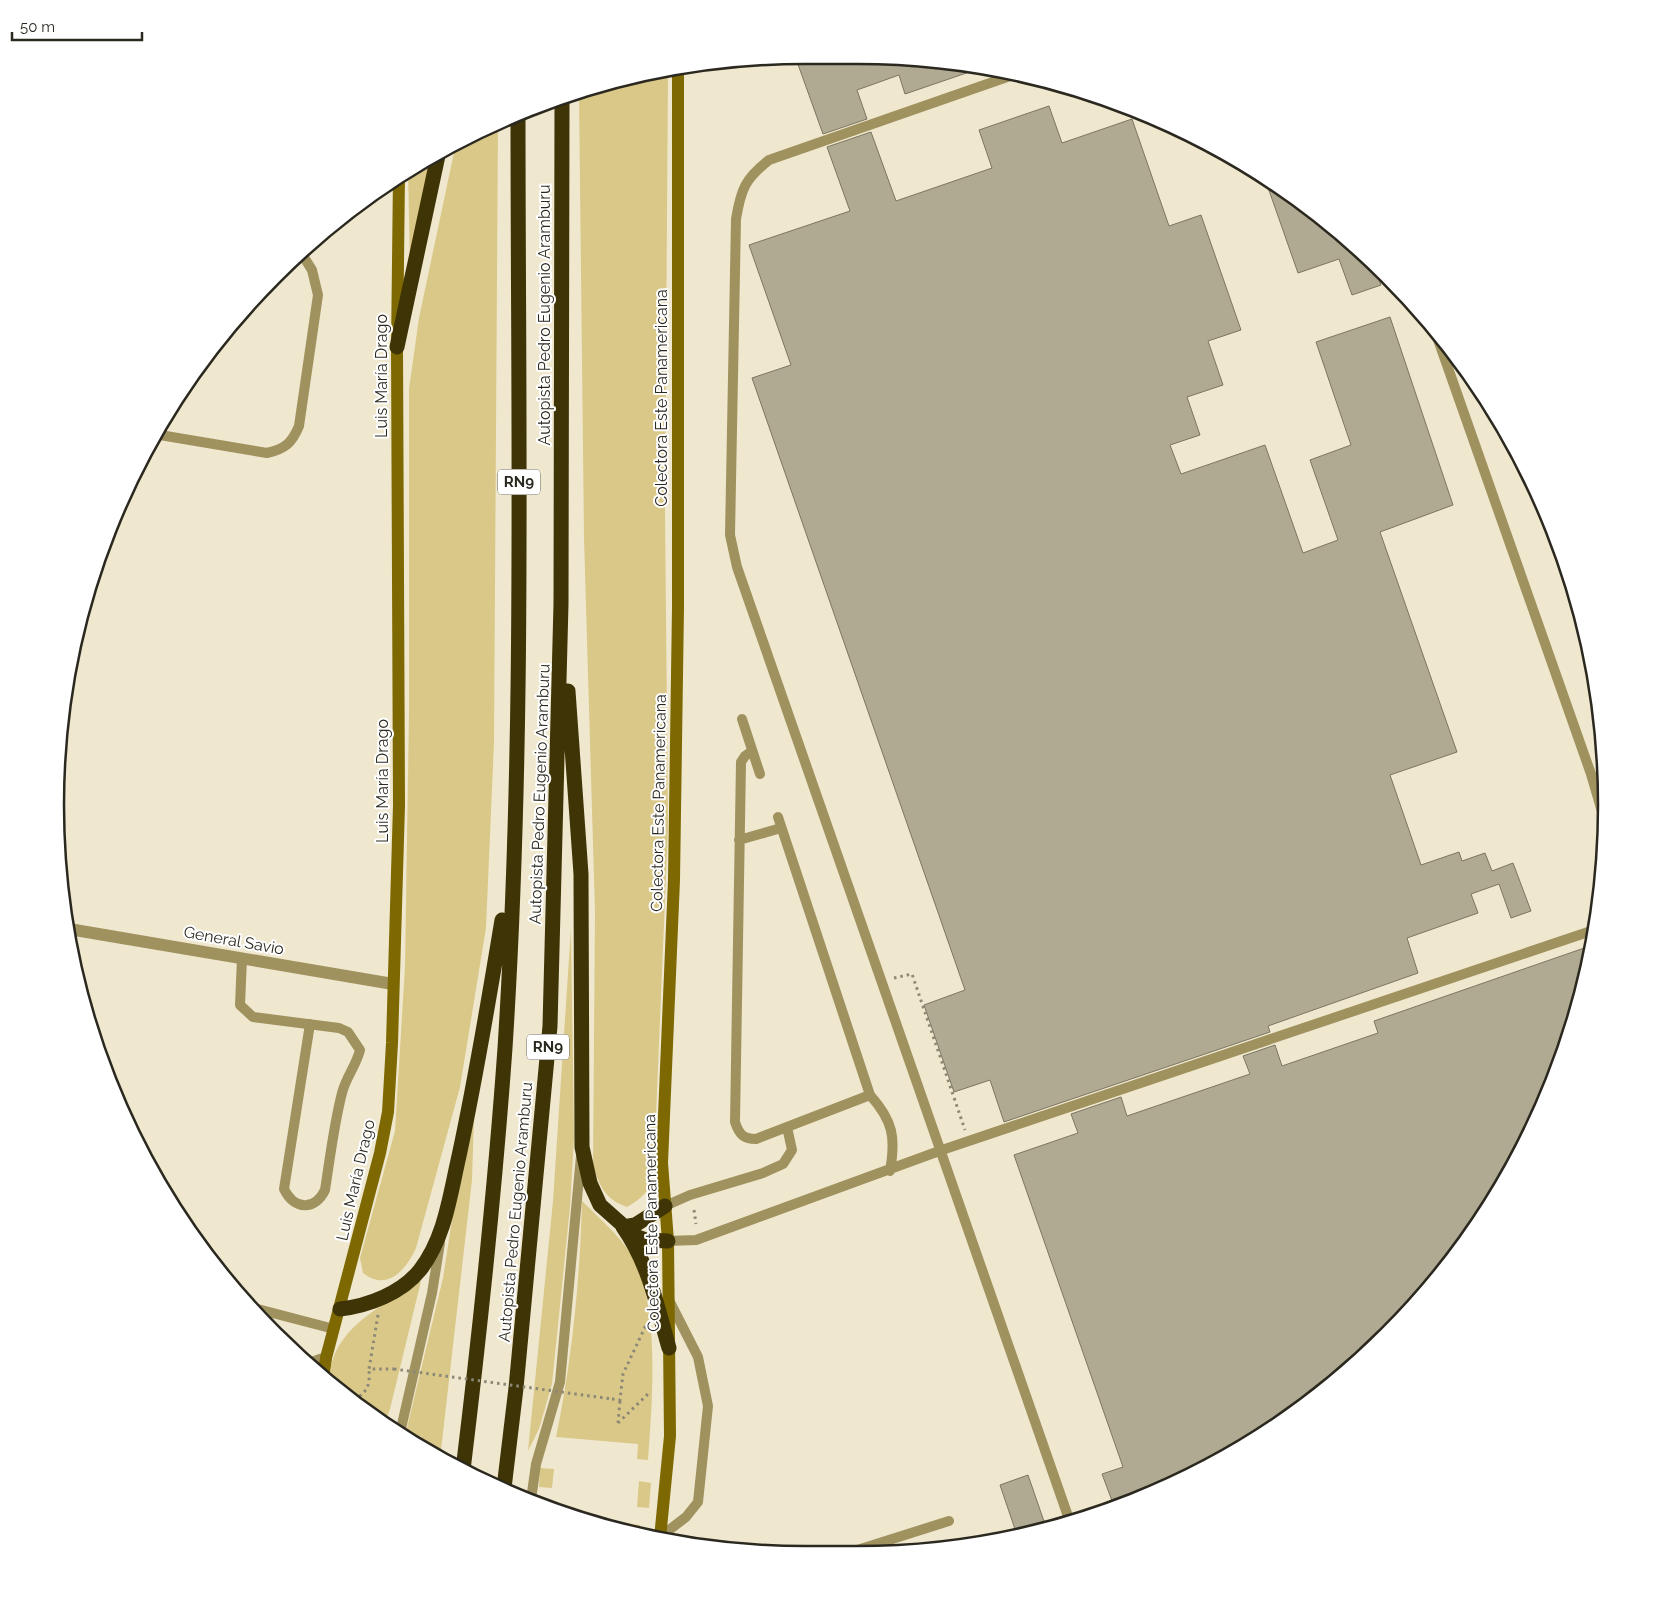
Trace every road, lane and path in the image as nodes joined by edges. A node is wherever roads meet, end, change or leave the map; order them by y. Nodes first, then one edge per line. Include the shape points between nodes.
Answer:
1 (678, 75) edge
2 (1003, 78) edge
3 (562, 105) edge
4 (518, 121) edge
5 (437, 162) edge
6 (399, 185) edge
7 (305, 259) edge
8 (397, 347) junction
9 (1442, 351) edge
10 (162, 435) edge
11 (561, 604) junction
12 (742, 719) dead end
13 (752, 751) junction
14 (760, 774) dead end
15 (1598, 798) edge
16 (778, 816) dead end
17 (781, 828) junction
18 (739, 840) junction
19 (514, 852) junction
20 (75, 930) edge
21 (1587, 932) edge
22 (242, 958) junction
23 (883, 980) junction
24 (393, 984) junction
25 (310, 1024) junction
26 (870, 1095) junction
27 (787, 1127) junction
28 (966, 1130) dead end
29 (582, 1148) junction
30 (942, 1150) junction
31 (890, 1171) junction
32 (665, 1206) junction
33 (694, 1210) dead end
34 (696, 1224) dead end
35 (623, 1227) junction
36 (442, 1232) junction
37 (668, 1241) junction
38 (380, 1298) junction
39 (670, 1300) junction
40 (340, 1309) junction
41 (264, 1311) edge
42 (649, 1318) dead end
43 (334, 1329) junction
44 (670, 1348) junction
45 (326, 1358) junction
46 (315, 1361) edge
47 (324, 1369) edge
48 (370, 1369) junction
49 (649, 1393) dead end
50 (359, 1397) edge
51 (620, 1400) junction
52 (402, 1426) edge
53 (464, 1463) edge
54 (505, 1483) edge
55 (532, 1494) edge
56 (1068, 1515) edge
57 (949, 1521) dead end
58 (660, 1532) edge
59 (665, 1533) edge
60 (871, 1546) edge

1 - 32 street, Colectora Este Panamericana via 678,607 674,880 662,1162
2 - 23 lane via 769,160 744,185 736,219 730,535 738,567
3 - 11 highway, Autopista Pedro Eugenio Aramburu / RN9
4 - 19 highway, Autopista Pedro Eugenio Aramburu / RN9 via 519,595
5 - 8 highway
6 - 8 street, Luis María Drago
7 - 10 lane via 312,270 318,295 300,426 292,441 281,450 267,453
8 - 24 street, Luis María Drago via 399,805
9 - 15 lane
11 - 29 highway via 581,874
11 - 54 highway, Autopista Pedro Eugenio Aramburu / RN9 via 550,1026
12 - 13 lane
13 - 14 lane
13 - 18 lane via 741,762
16 - 17 lane
17 - 18 lane
17 - 26 lane
18 - 27 lane via 735,1122 739,1134 747,1139 763,1137
19 - 36 highway via 477,1074
19 - 53 highway, Autopista Pedro Eugenio Aramburu / RN9 via 505,1049
20 - 22 street, General Savio
21 - 30 lane
22 - 24 street, General Savio
22 - 25 lane via 240,1004 245,1011 253,1017
23 - 28 path via 912,974
23 - 30 lane
24 - 40 street, Luis María Drago via 388,1112
25 - 25 lane via 348,1032 360,1050 342,1093 325,1190 320,1199 310,1205 294,1203 284,1189
26 - 27 lane
26 - 31 lane via 887,1118 892,1131 894,1147
27 - 32 lane via 792,1150 784,1164
29 - 35 highway via 590,1184 600,1204
29 - 55 lane via 560,1382 536,1464
30 - 31 lane
30 - 56 lane
31 - 37 lane via 696,1240
32 - 35 highway via 635,1225
32 - 37 street, Colectora Este Panamericana
33 - 34 path
35 - 37 highway via 646,1240
35 - 44 highway via 651,1280
36 - 38 highway via 409,1283
36 - 52 lane via 432,1293
37 - 39 street, Colectora Este Panamericana
38 - 40 highway via 354,1308
38 - 48 path
39 - 44 street, Colectora Este Panamericana
39 - 59 lane via 698,1357 708,1406 698,1502 686,1517
40 - 43 street, Luis María Drago
41 - 43 lane
42 - 51 path via 623,1374
43 - 45 street, Luis María Drago
44 - 58 street, Colectora Este Panamericana via 670,1436
45 - 46 street
45 - 47 street, Luis María Drago
48 - 50 path via 370,1385 367,1392
48 - 51 path, bridge via 394,1369
49 - 51 path via 618,1423
57 - 60 lane

